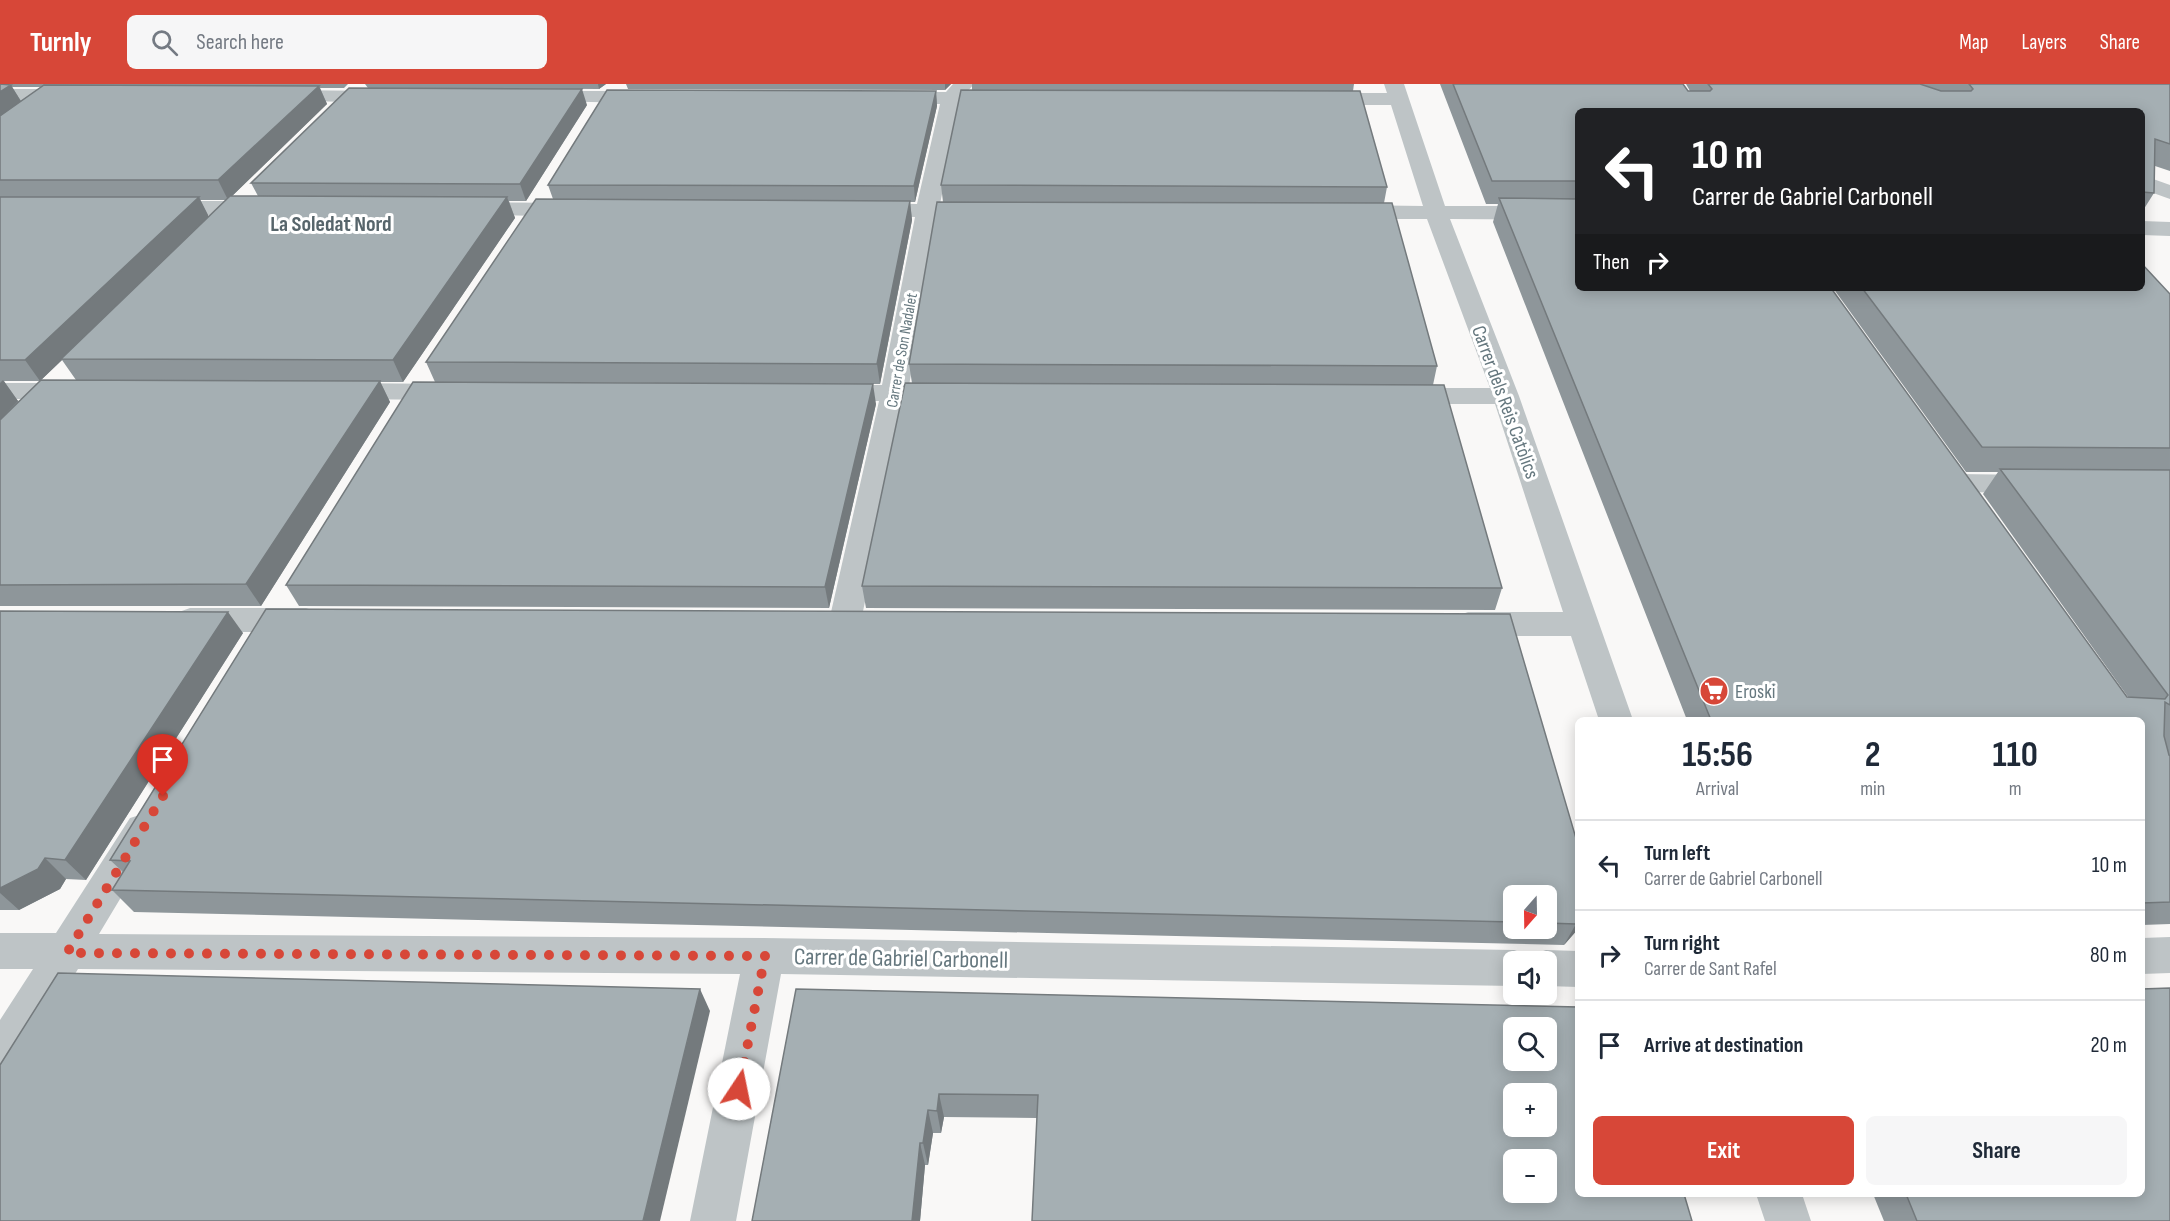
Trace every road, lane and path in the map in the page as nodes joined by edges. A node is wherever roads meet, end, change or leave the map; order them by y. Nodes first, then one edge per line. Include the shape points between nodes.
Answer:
1 (72, 84) edge
2 (355, 90) edge
3 (612, 91) edge
4 (958, 91) edge
5 (1397, 92) edge
6 (0, 95) edge
7 (48, 95) junction
8 (96, 95) edge
9 (264, 96) edge
10 (406, 97) edge
11 (522, 97) edge
12 (664, 98) edge
13 (867, 98) edge
14 (1022, 98) edge
15 (1294, 99) edge
16 (24, 113) edge
17 (324, 120) edge
18 (586, 125) edge
19 (551, 182) edge
20 (2145, 183) edge
21 (259, 184) edge
22 (2170, 192) edge
23 (141, 208) edge
24 (235, 208) junction
25 (283, 208) edge
26 (450, 209) edge
27 (534, 210) junction
28 (593, 210) edge
29 (843, 210) edge
30 (927, 211) junction
31 (998, 211) edge
32 (1330, 212) edge
33 (1436, 212) junction
34 (1575, 213) edge
35 (2145, 228) edge
36 (2170, 229) edge
37 (209, 233) edge
38 (514, 238) edge
39 (432, 363) edge
40 (73, 366) edge
41 (0, 391) edge
42 (48, 391) junction
43 (95, 391) edge
44 (318, 391) edge
45 (413, 392) junction
46 (471, 392) edge
47 (800, 393) edge
48 (894, 394) junction
49 (966, 394) edge
50 (1374, 396) edge
51 (1506, 396) junction
52 (24, 415) edge
53 (394, 421) edge
54 (2064, 484) edge
55 (1978, 512) edge
56 (290, 590) edge
57 (165, 619) edge
58 (271, 620) junction
59 (331, 620) edge
60 (845, 621) edge
61 (1440, 624) edge
62 (1583, 624) junction
63 (253, 650) edge
64 (1615, 717) edge
65 (160, 802) edge
66 (0, 951) edge
67 (67, 953) junction
68 (2170, 955) edge
69 (765, 956) junction
70 (2145, 956) edge
71 (1503, 968) edge
72 (1557, 968) edge
73 (1575, 969) edge
74 (0, 1058) edge
75 (1780, 1197) edge
76 (713, 1221) edge
77 (1788, 1221) edge

1 - 7 street
2 - 9 street
2 - 10 street
2 - 17 street
3 - 11 street
3 - 12 street
3 - 18 street
4 - 13 street
4 - 14 street
4 - 30 street, Carrer de Son Nadalet
5 - 15 street
5 - 33 street, Carrer dels Reis Catòlics
6 - 7 street
7 - 8 street
7 - 16 street
19 - 27 street
20 - 22 street
21 - 24 street
23 - 24 street
24 - 25 street
24 - 37 street
26 - 27 street
27 - 28 street
27 - 38 street
29 - 30 street
30 - 31 street
30 - 48 street, Carrer de Son Nadalet
32 - 33 street
33 - 34 street
33 - 51 street, Carrer dels Reis Catòlics
35 - 36 street
39 - 45 street
40 - 42 street
41 - 42 street
42 - 43 street
42 - 52 street
44 - 45 street
45 - 46 street
45 - 53 street
47 - 48 street
48 - 49 street
48 - 60 street, Carrer de Son Nadalet
50 - 51 street
51 - 62 street, Carrer dels Reis Catòlics
54 - 55 street via 1951,474
56 - 58 street
57 - 58 street
58 - 59 street
58 - 63 street
61 - 62 street
62 - 64 street, Carrer dels Reis Catòlics
65 - 67 street
66 - 67 street, Carrer de Gabriel Carbonell
67 - 69 street, Carrer de Gabriel Carbonell
67 - 74 street
68 - 70 street
69 - 71 street, Carrer de Gabriel Carbonell
69 - 76 street
72 - 73 street
75 - 77 street

